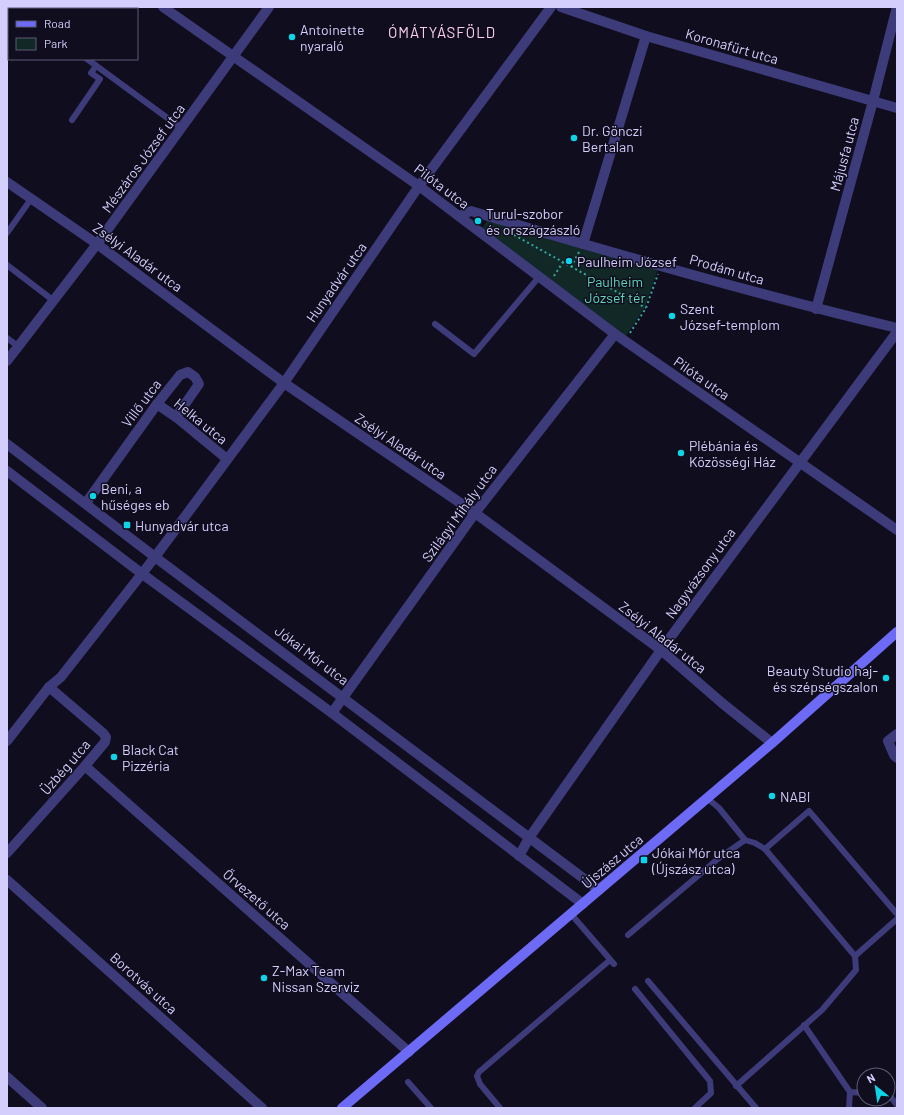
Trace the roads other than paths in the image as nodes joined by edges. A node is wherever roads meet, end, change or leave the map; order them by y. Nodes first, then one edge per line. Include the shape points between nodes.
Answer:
1 (163, 7) edge
2 (269, 7) edge
3 (551, 7) edge
4 (561, 7) edge
5 (897, 7) edge
6 (646, 36) junction
7 (234, 56) junction
8 (88, 60) edge
9 (96, 66) junction
10 (873, 101) junction
11 (897, 108) edge
12 (72, 120) dead end
13 (181, 128) junction
14 (7, 182) edge
15 (419, 186) junction
16 (31, 199) junction
17 (459, 216) junction
18 (7, 233) edge
19 (97, 244) junction
20 (583, 244) junction
21 (7, 265) edge
22 (539, 277) junction
23 (54, 301) junction
24 (816, 309) junction
25 (435, 324) dead end
26 (897, 328) edge
27 (897, 332) edge
28 (615, 334) junction
29 (7, 338) edge
30 (19, 346) junction
31 (7, 361) edge
32 (284, 383) junction
33 (157, 404) junction
34 (176, 417) junction
35 (7, 444) edge
36 (227, 460) junction
37 (799, 463) junction
38 (7, 471) edge
39 (86, 503) junction
40 (475, 513) junction
41 (897, 530) edge
42 (155, 556) junction
43 (141, 573) junction
44 (897, 632) edge
45 (661, 650) junction
46 (49, 687) junction
47 (345, 698) junction
48 (332, 713) junction
49 (897, 734) edge
50 (7, 741) edge
51 (772, 742) junction
52 (897, 758) edge
53 (85, 766) junction
54 (707, 798) junction
55 (529, 838) junction
56 (745, 840) junction
57 (765, 849) junction
58 (7, 853) edge
59 (519, 856) junction
60 (7, 880) edge
61 (599, 890) junction
62 (583, 904) junction
63 (571, 914) junction
64 (897, 914) edge
65 (897, 919) edge
66 (628, 935) dead end
67 (855, 956) junction
68 (648, 981) dead end
69 (635, 989) dead end
70 (804, 1025) junction
71 (409, 1052) junction
72 (7, 1077) edge
73 (408, 1082) dead end
74 (736, 1086) junction
75 (850, 1092) junction
76 (856, 1092) edge
77 (42, 1108) edge
78 (262, 1108) edge
79 (342, 1108) edge
80 (431, 1108) edge
81 (500, 1108) edge
82 (695, 1108) edge
83 (756, 1108) edge
84 (849, 1108) edge

1 - 7 street, Pilóta utca
2 - 7 street, Mészáros József utca
3 - 15 street, Hunyadvár utca
4 - 6 street, Koronafürt utca
5 - 10 street, Májusfa utca
6 - 10 street, Koronafürt utca
6 - 20 street
7 - 13 street, Mészáros József utca
7 - 15 street, Pilóta utca
8 - 9 lane
9 - 12 lane via 91,73 100,79
9 - 13 lane
10 - 11 street, Koronafürt utca
10 - 24 street, Májusfa utca
13 - 19 street, Mészáros József utca
14 - 16 street, Zsélyi Aladár utca
15 - 17 street, Pilóta utca
15 - 32 street, Hunyadvár utca
16 - 18 lane
16 - 19 street, Zsélyi Aladár utca
17 - 20 street, Prodám utca via 471,211
17 - 22 street, Pilóta utca
19 - 23 street, Mészáros József utca
19 - 32 street, Zsélyi Aladár utca
20 - 24 street, Prodám utca
21 - 23 lane
22 - 25 lane via 474,354
22 - 28 street, Pilóta utca
23 - 30 street, Mészáros József utca
24 - 26 street, Prodám utca
27 - 37 street, Nagyvázsony utca
28 - 37 street, Pilóta utca
28 - 40 street, Szilágyi Mihály utca
29 - 30 lane
30 - 31 street, Mészáros József utca
32 - 36 street, Hunyadvár utca
32 - 40 street, Zsélyi Aladár utca
33 - 34 street, Helka utca
33 - 34 street, Villő utca via 180,375 188,372 199,384
33 - 39 street, Villő utca
34 - 36 street, Helka utca
35 - 39 street, Jókai Mór utca
36 - 42 street, Hunyadvár utca
37 - 41 street, Pilóta utca
37 - 45 street, Nagyvázsony utca
38 - 43 street
39 - 42 street, Jókai Mór utca
40 - 45 street, Zsélyi Aladár utca
40 - 47 street, Szilágyi Mihály utca
42 - 43 street, Hunyadvár utca
42 - 47 street, Jókai Mór utca
43 - 46 street, Hunyadvár utca via 61,676
43 - 48 street
44 - 51 street, Újszász utca
45 - 51 street, Zsélyi Aladár utca
45 - 55 street, Nagyvázsony utca
46 - 50 street, Hunyadvár utca
46 - 53 street, Üzbég utca via 106,737 105,742
47 - 48 street, Szilágyi Mihály utca
47 - 55 street, Jókai Mór utca
48 - 59 street
49 - 52 street via 888,741
51 - 54 street, Újszász utca
53 - 58 street, Üzbég utca
53 - 71 street, Őrvezető utca
54 - 56 lane via 719,808
54 - 61 street, Újszász utca
55 - 59 street, Nagyvázsony utca
55 - 61 street, Jókai Mór utca
56 - 57 lane
56 - 66 lane
57 - 64 lane via 809,811
57 - 67 lane
59 - 62 street
60 - 78 street, Borotvás utca
61 - 62 street, Újszász utca
62 - 63 street, Újszász utca
63 - 71 street, Újszász utca
63 - 81 lane via 612,962 479,1072 477,1076 480,1084
65 - 67 lane
67 - 70 lane via 856,970 822,1010
68 - 74 lane
69 - 82 lane via 710,1081 711,1093
70 - 74 lane
70 - 75 lane
71 - 79 street, Újszász utca
72 - 77 street
73 - 80 lane
74 - 83 lane
75 - 76 lane
75 - 84 lane

